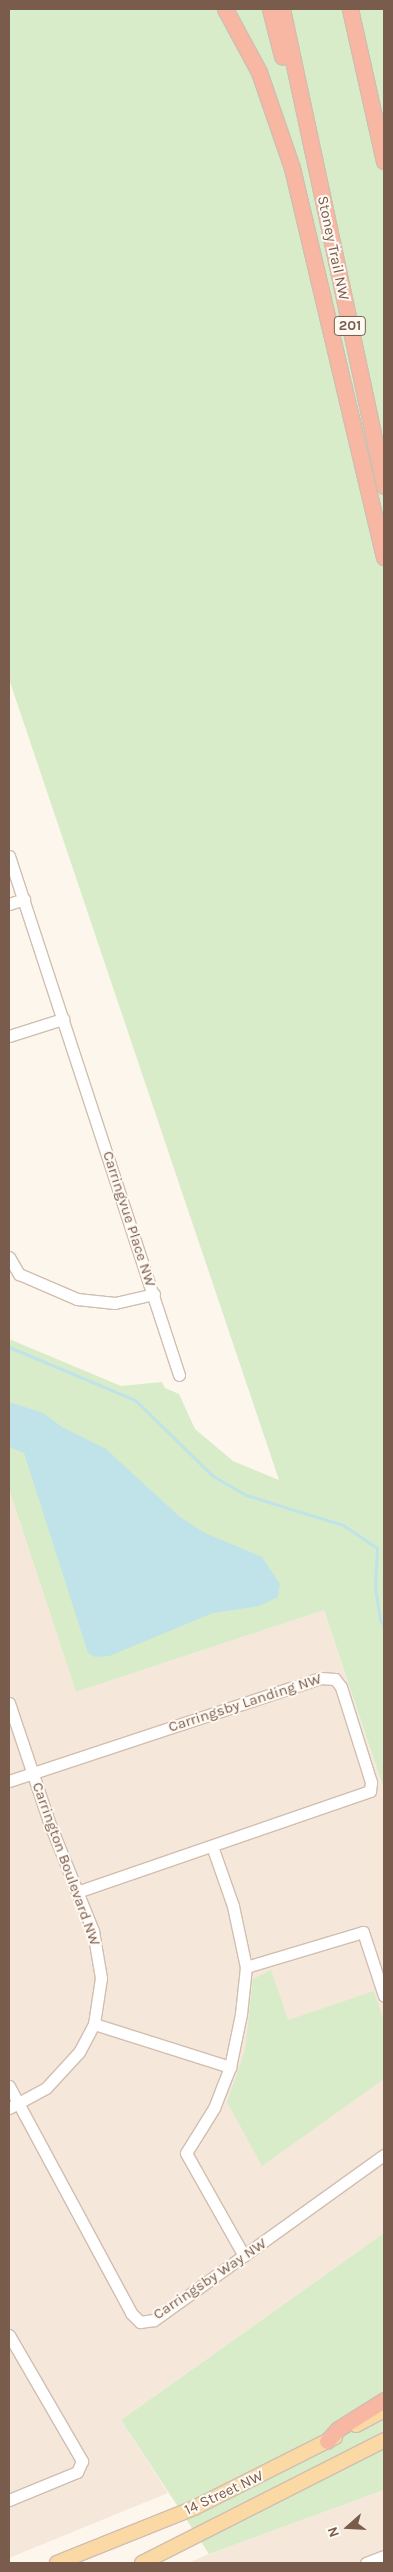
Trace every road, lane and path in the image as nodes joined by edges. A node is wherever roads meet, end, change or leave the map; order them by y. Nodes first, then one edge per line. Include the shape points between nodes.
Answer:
1 (225, 9) edge
2 (270, 9) edge
3 (282, 9) edge
4 (350, 9) edge
5 (384, 161) edge
6 (316, 166) junction
7 (384, 486) edge
8 (384, 557) edge
9 (9, 856) edge
10 (24, 900) junction
11 (9, 904) edge
12 (63, 1019) junction
13 (9, 1036) edge
14 (9, 1257) edge
15 (154, 1294) junction
16 (179, 1375) dead end
17 (9, 1703) edge
18 (32, 1773) junction
19 (9, 1781) edge
20 (212, 1846) junction
21 (77, 1892) junction
22 (246, 1967) junction
23 (384, 1996) edge
24 (94, 2024) junction
25 (230, 2067) junction
26 (9, 2086) edge
27 (13, 2106) edge
28 (384, 2155) edge
29 (244, 2256) junction
30 (9, 2335) edge
31 (384, 2400) edge
32 (384, 2410) edge
33 (384, 2440) edge
34 (327, 2441) junction
35 (9, 2500) edge
36 (115, 2541) junction
37 (384, 2556) edge
38 (57, 2563) edge
39 (74, 2563) edge
40 (142, 2563) edge
41 (366, 2563) edge

1 - 8 highway via 259,72 289,159
2 - 6 highway via 286,74
3 - 6 highway, Stoney Trail NW / 201
4 - 5 highway
6 - 7 highway, Stoney Trail NW / 201
9 - 10 street, Carringvue Place NW
10 - 11 street
10 - 12 street, Carringvue Place NW
12 - 13 street
12 - 15 street, Carringvue Place NW
14 - 15 street, Carringvue Place NW via 19,1274 78,1298 115,1302
15 - 16 street
17 - 18 street, Carrington Boulevard NW
18 - 19 street
18 - 20 street, Carringsby Landing NW via 320,1678 335,1679 371,1782 370,1791
18 - 21 street, Carrington Boulevard NW
20 - 21 street, Carringsby Landing NW
20 - 22 street via 232,1906
21 - 24 street, Carrington Boulevard NW via 93,1932 100,1964 100,1992
22 - 23 street via 363,1932
22 - 25 street via 242,2014
24 - 25 street
24 - 27 street, Carrington Boulevard NW via 62,2074 46,2088
25 - 29 street via 214,2108 186,2153
26 - 27 street
27 - 29 street, Carringsby Way NW via 131,2313 140,2322 154,2320
28 - 29 street, Carringsby Way NW
30 - 35 street via 82,2461 77,2472
31 - 34 highway via 338,2429
32 - 34 main road, 14 Street NW
33 - 40 main road, 14 Street NW
34 - 36 main road, 14 Street NW via 234,2490
36 - 38 main road, 14 Street NW
36 - 39 main road
37 - 41 street

